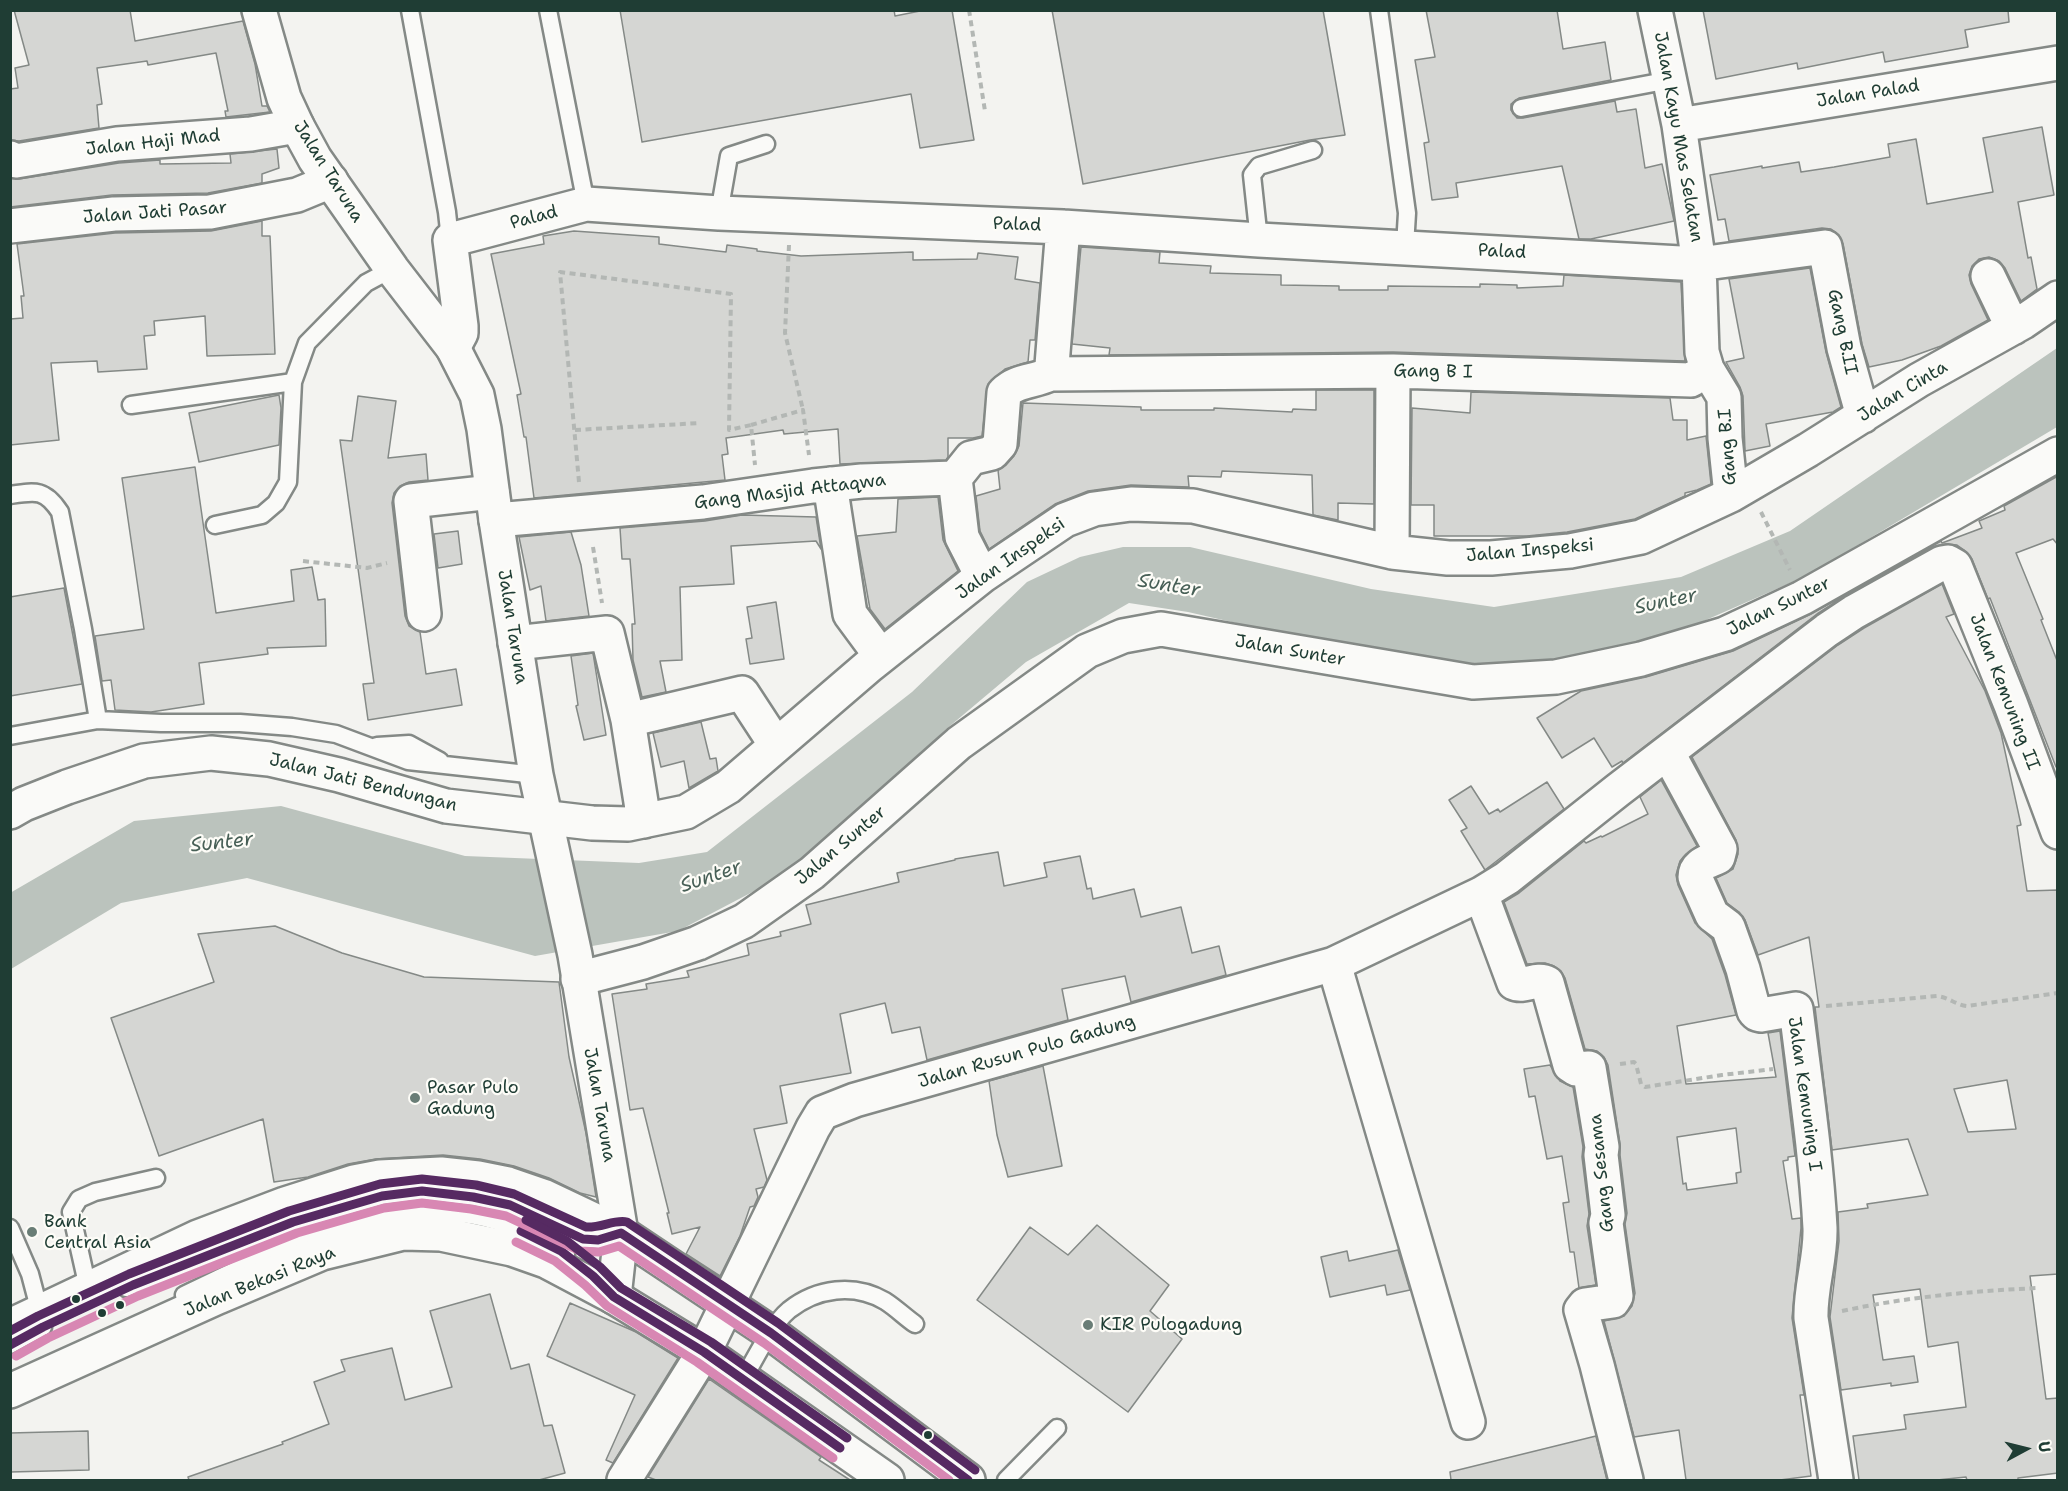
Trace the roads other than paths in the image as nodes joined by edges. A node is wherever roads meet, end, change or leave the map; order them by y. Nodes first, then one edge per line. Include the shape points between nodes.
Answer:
1 (259, 10) edge
2 (410, 10) edge
3 (548, 10) edge
4 (1379, 10) edge
5 (1655, 10) edge
6 (2058, 63) edge
7 (1670, 80) junction
8 (1521, 108) dead end
9 (1679, 125) junction
10 (297, 126) junction
11 (766, 144) dead end
12 (1313, 150) dead end
13 (10, 158) edge
14 (331, 181) junction
15 (586, 204) junction
16 (719, 213) junction
17 (10, 226) edge
18 (1063, 227) junction
19 (450, 240) junction
20 (1259, 240) junction
21 (1406, 246) junction
22 (1825, 247) joint
23 (1699, 264) junction
24 (392, 269) junction
25 (1988, 276) dead end
26 (2058, 298) edge
27 (2013, 327) junction
28 (453, 348) junction
29 (1707, 369) junction
30 (1393, 371) junction
31 (1050, 374) junction
32 (293, 382) junction
33 (131, 405) dead end
34 (1863, 416) junction
35 (2058, 454) edge
36 (955, 478) junction
37 (821, 485) junction
38 (1739, 490) junction
39 (10, 495) edge
40 (494, 506) junction
41 (214, 525) dead end
42 (1392, 552) junction
43 (1942, 563) joint
44 (982, 576) junction
45 (424, 614) dead end
46 (515, 643) junction
47 (881, 656) junction
48 (98, 720) junction
49 (628, 720) junction
50 (10, 736) edge
51 (776, 745) junction
52 (1668, 753) junction
53 (536, 775) junction
54 (10, 812) edge
55 (644, 821) junction
56 (547, 827) junction
57 (2058, 832) edge
58 (1481, 894) junction
59 (1334, 964) junction
60 (576, 967) junction
61 (156, 1178) dead end
62 (621, 1233) junction
63 (12, 1235) edge
64 (87, 1288) junction
65 (614, 1297) junction
66 (728, 1305) junction
67 (40, 1311) junction
68 (915, 1324) dead end
69 (10, 1326) edge
70 (771, 1333) junction
71 (10, 1345) edge
72 (704, 1352) junction
73 (10, 1374) edge
74 (743, 1380) junction
75 (10, 1391) edge
76 (1468, 1422) dead end
77 (1057, 1428) dead end
78 (624, 1480) edge
79 (887, 1480) edge
80 (968, 1480) edge
81 (1006, 1480) edge
82 (1626, 1480) edge
83 (1836, 1480) edge

1 - 10 street, Jalan Taruna via 284,98
2 - 19 lane
3 - 15 lane
4 - 21 lane via 1407,213
5 - 7 street, Jalan Kayu Mas Selatan
6 - 9 street, Jalan Palad
7 - 8 lane
7 - 9 street, Jalan Kayu Mas Selatan
9 - 23 street, Jalan Kayu Mas Selatan
10 - 13 street, Jalan Haji Mad via 250,134 117,144 16,161
10 - 14 street, Jalan Taruna
11 - 16 lane via 729,156
12 - 20 lane via 1259,166 1252,176
14 - 17 street, Jalan Jati Pasar via 297,195 210,212 114,214
14 - 24 street, Jalan Taruna
15 - 16 street, Palad
15 - 19 street, Palad
16 - 18 street, Palad
18 - 20 street, Palad
18 - 31 street
19 - 28 street via 461,326
20 - 21 street, Palad
21 - 23 street, Palad
22 - 23 street, Palad
22 - 34 street, Gang B.II
23 - 29 street via 1702,352
24 - 28 street, Jalan Taruna
24 - 32 lane via 366,283 307,343
25 - 27 street
26 - 27 street, Jalan Cinta
27 - 34 street, Jalan Cinta
28 - 40 street, Jalan Taruna via 477,395
29 - 30 street, Gang B I via 1691,380
29 - 38 street, Gang B.I via 1724,397 1725,438
30 - 31 street, Gang B I
30 - 42 street
31 - 36 street via 1011,386 1004,393 1000,444 992,453 970,458
32 - 33 lane
32 - 41 lane via 288,482 276,503 262,514
34 - 38 street, Jalan Cinta
35 - 60 street, Jalan Sunter via 1802,598 1725,634 1556,677 1473,682 1161,630 1123,636 1087,651 959,743 812,873 744,921 698,944 643,962
36 - 37 street, Gang Masjid Attaqwa
36 - 44 street via 962,537
37 - 40 street, Gang Masjid Attaqwa via 703,502 582,513
37 - 47 street via 850,614
38 - 42 street, Jalan Inspeksi via 1641,537 1570,551 1491,558
39 - 48 lane via 41,493 60,512
40 - 45 street, Gang Masjid Attaqwa via 411,501
40 - 46 street, Jalan Taruna
42 - 44 street, Jalan Inspeksi via 1193,506 1131,504 1094,509 1065,520
43 - 52 street, Jalan Rusun Pulo Gadung via 1827,630
43 - 57 street, Jalan Kemuning II via 1955,566
44 - 47 street, Jalan Inspeksi
46 - 49 street via 607,633
46 - 53 street, Jalan Taruna
47 - 51 street, Jalan Inspeksi
48 - 50 lane
48 - 53 lane via 282,726 336,734 408,760
49 - 51 street via 742,693
49 - 55 street
51 - 55 street, Jalan Inspeksi via 728,786 686,812
52 - 58 street, Jalan Rusun Pulo Gadung
52 - 83 street, Jalan Kemuning I via 1720,849 1718,857 1698,867 1695,877 1712,915 1728,927 1754,1011 1761,1015 1796,1009 1820,1228 1811,1318
53 - 56 street, Jalan Taruna
54 - 56 street, Jalan Jati Bendungan via 67,787 144,761 211,753 269,759 446,806
55 - 56 street, Jalan Inspeksi
56 - 60 street, Jalan Taruna
58 - 59 street, Jalan Rusun Pulo Gadung
58 - 82 street, Gang Sesama via 1514,983 1547,983 1570,1065 1576,1069 1589,1068 1602,1147 1606,1223 1616,1296 1613,1301 1585,1305 1581,1310
59 - 66 street, Jalan Rusun Pulo Gadung via 855,1100 822,1113
59 - 76 street
60 - 62 street, Jalan Taruna
61 - 64 lane via 95,1192 80,1199 71,1212
62 - 64 street via 508,1184 441,1174 380,1177 285,1203 198,1237
62 - 65 street, Jalan Taruna
62 - 66 street
62 - 71 lane via 598,1240 583,1239 510,1205 473,1197 422,1191 382,1196 293,1222 133,1285
63 - 67 lane via 30,1274
64 - 67 street
65 - 72 street, Jalan Bekasi Raya
65 - 73 lane via 580,1264 528,1234 454,1212 406,1213 353,1223 300,1240
65 - 75 street, Jalan Bekasi Raya via 546,1261 512,1249 441,1234 404,1233 322,1253
66 - 70 street
66 - 72 street, Jalan Rusun Pulo Gadung
67 - 69 street
68 - 70 lane via 884,1301 851,1289 817,1294 788,1311
70 - 74 lane
70 - 80 street
72 - 74 street, Jalan Bekasi Raya
72 - 78 street, Jalan Rusun Pulo Gadung
74 - 79 street, Jalan Bekasi Raya
77 - 81 lane

